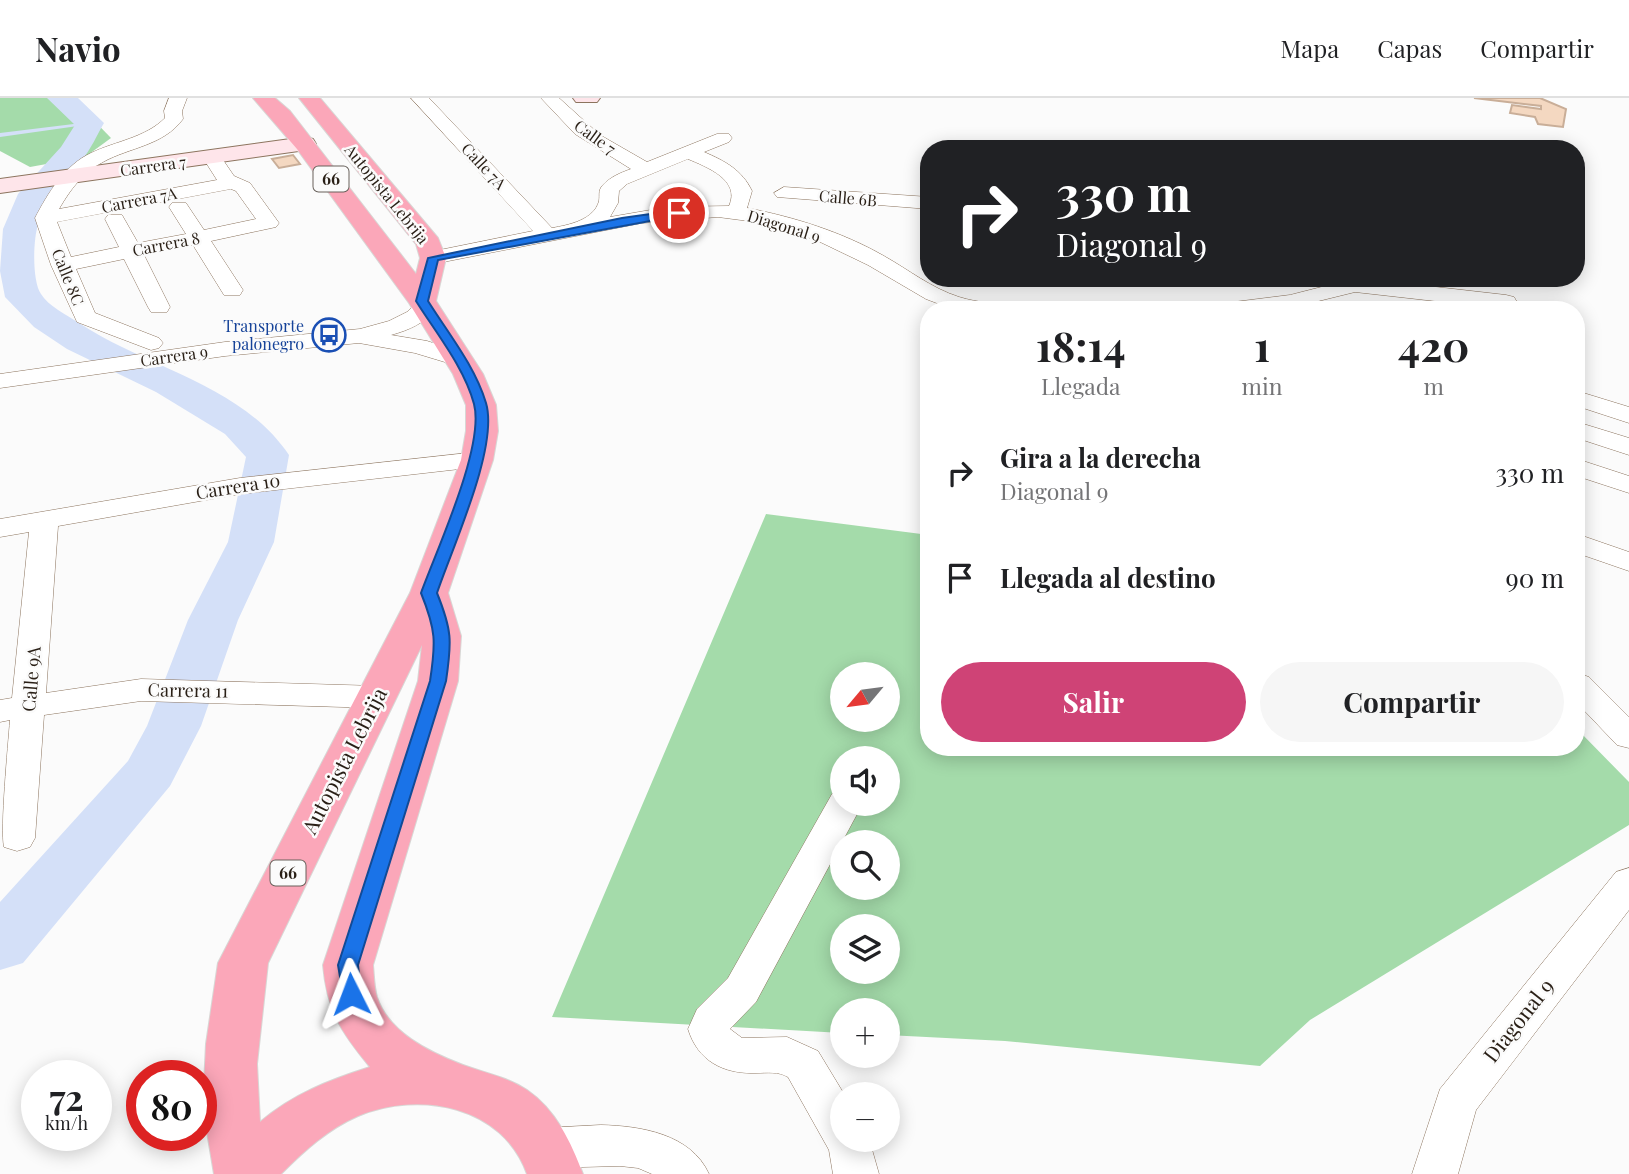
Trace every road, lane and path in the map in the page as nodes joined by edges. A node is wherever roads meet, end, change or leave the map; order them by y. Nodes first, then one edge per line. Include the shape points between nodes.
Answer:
1 (178, 98) edge
2 (263, 98) edge
3 (309, 98) edge
4 (420, 98) edge
5 (550, 98) edge
6 (583, 98) edge
7 (590, 98) edge
8 (723, 138) dead end
9 (305, 144) junction
10 (686, 152) junction
11 (212, 158) junction
12 (167, 164) junction
13 (646, 169) junction
14 (799, 170) dead end
15 (99, 173) junction
16 (67, 178) junction
17 (233, 183) junction
18 (0, 186) edge
19 (785, 193) junction
20 (920, 197) edge
21 (182, 199) junction
22 (115, 212) junction
23 (734, 213) junction
24 (45, 218) junction
25 (769, 218) junction
26 (580, 229) junction
27 (548, 235) junction
28 (198, 238) junction
29 (132, 251) junction
30 (433, 258) junction
31 (62, 265) junction
32 (920, 277) edge
33 (908, 281) junction
34 (1348, 287) edge
35 (1360, 287) edge
36 (1377, 287) edge
37 (232, 290) dead end
38 (951, 301) edge
39 (1308, 301) edge
40 (1378, 301) edge
41 (1473, 301) edge
42 (424, 304) junction
43 (159, 307) dead end
44 (349, 338) junction
45 (151, 343) dead end
46 (458, 359) junction
47 (0, 381) edge
48 (1585, 401) edge
49 (1629, 415) edge
50 (1585, 433) edge
51 (1629, 447) edge
52 (477, 460) junction
53 (1585, 470) edge
54 (1629, 485) edge
55 (44, 520) junction
56 (0, 528) edge
57 (1585, 546) edge
58 (1629, 562) edge
59 (429, 593) junction
60 (1585, 692) edge
61 (377, 697) junction
62 (15, 708) edge
63 (1629, 737) edge
64 (838, 816) edge
65 (17, 838) dead end
66 (1629, 882) edge
67 (453, 1085) junction
68 (830, 1110) edge
69 (852, 1152) edge
70 (550, 1161) edge
71 (244, 1174) edge
72 (685, 1174) edge
73 (856, 1174) edge
74 (1435, 1174) edge

1 - 16 street via 174,119 163,130 97,157
2 - 9 highway, Autopista Lebrija / 66
3 - 30 highway, Autopista Lebrija / 66 via 429,243
4 - 27 street, Calle 7A
5 - 13 street, Calle 7 via 585,133
6 - 7 street
8 - 10 street
9 - 11 street, Carrera 7
9 - 42 highway, Autopista Lebrija / 66
10 - 13 street
10 - 23 street via 715,164 737,181 743,199
11 - 12 street, Carrera 7
11 - 17 street
12 - 15 street, Carrera 7
12 - 21 street
13 - 26 street via 615,183 606,209
14 - 19 street
15 - 16 street, Carrera 7
15 - 22 street
16 - 18 street, Carrera 7
16 - 24 street
17 - 21 street, Carrera 7A
17 - 28 street, Carrera 8 via 243,187 269,223
19 - 20 street, Calle 6B
19 - 25 street
21 - 22 street, Carrera 7A
21 - 28 street
22 - 24 street, Carrera 7A
22 - 29 street
23 - 25 street, Diagonal 9
23 - 26 street, Diagonal 9 via 679,213
24 - 31 street, Calle 8C
25 - 33 street, Diagonal 9 via 846,246
26 - 27 street, Diagonal 9
27 - 30 street, Diagonal 9
28 - 29 street, Carrera 8
28 - 37 street
29 - 31 street, Carrera 8
29 - 43 street
30 - 42 highway, Autopista Lebrija
31 - 45 street, Calle 8C via 85,317
32 - 33 street
33 - 38 street, Diagonal 9
34 - 39 street
35 - 40 street
36 - 41 street
42 - 44 street, Carrera 9 via 415,317 397,326
42 - 46 highway, Autopista Lebrija / 66
44 - 46 street, Carrera 9 via 397,342
44 - 47 street, Carrera 9
46 - 52 highway, Autopista Lebrija / 66 via 481,405
48 - 49 street
50 - 51 street
52 - 55 street, Carrera 10 via 240,486
52 - 59 highway, Autopista Lebrija / 66
53 - 54 street
55 - 56 street, Carrera 10
55 - 62 street, Calle 9A
57 - 58 street
59 - 61 highway, Autopista Lebrija / 66
59 - 67 highway via 441,624 438,681 348,965 351,994 361,1020 391,1055
60 - 63 street
61 - 62 street, Carrera 11 via 141,690
61 - 71 highway, Autopista Lebrija / 66 via 243,962 230,1072 233,1126
62 - 65 street, Calle 9A
64 - 68 street via 741,990 709,1029 723,1049 738,1056 787,1055 803,1063
66 - 74 street, Diagonal 9 via 1456,1102
67 - 70 highway via 508,1107 529,1125
67 - 71 highway via 409,1082 318,1110 277,1139
69 - 73 street
70 - 72 street via 631,1147 660,1155

